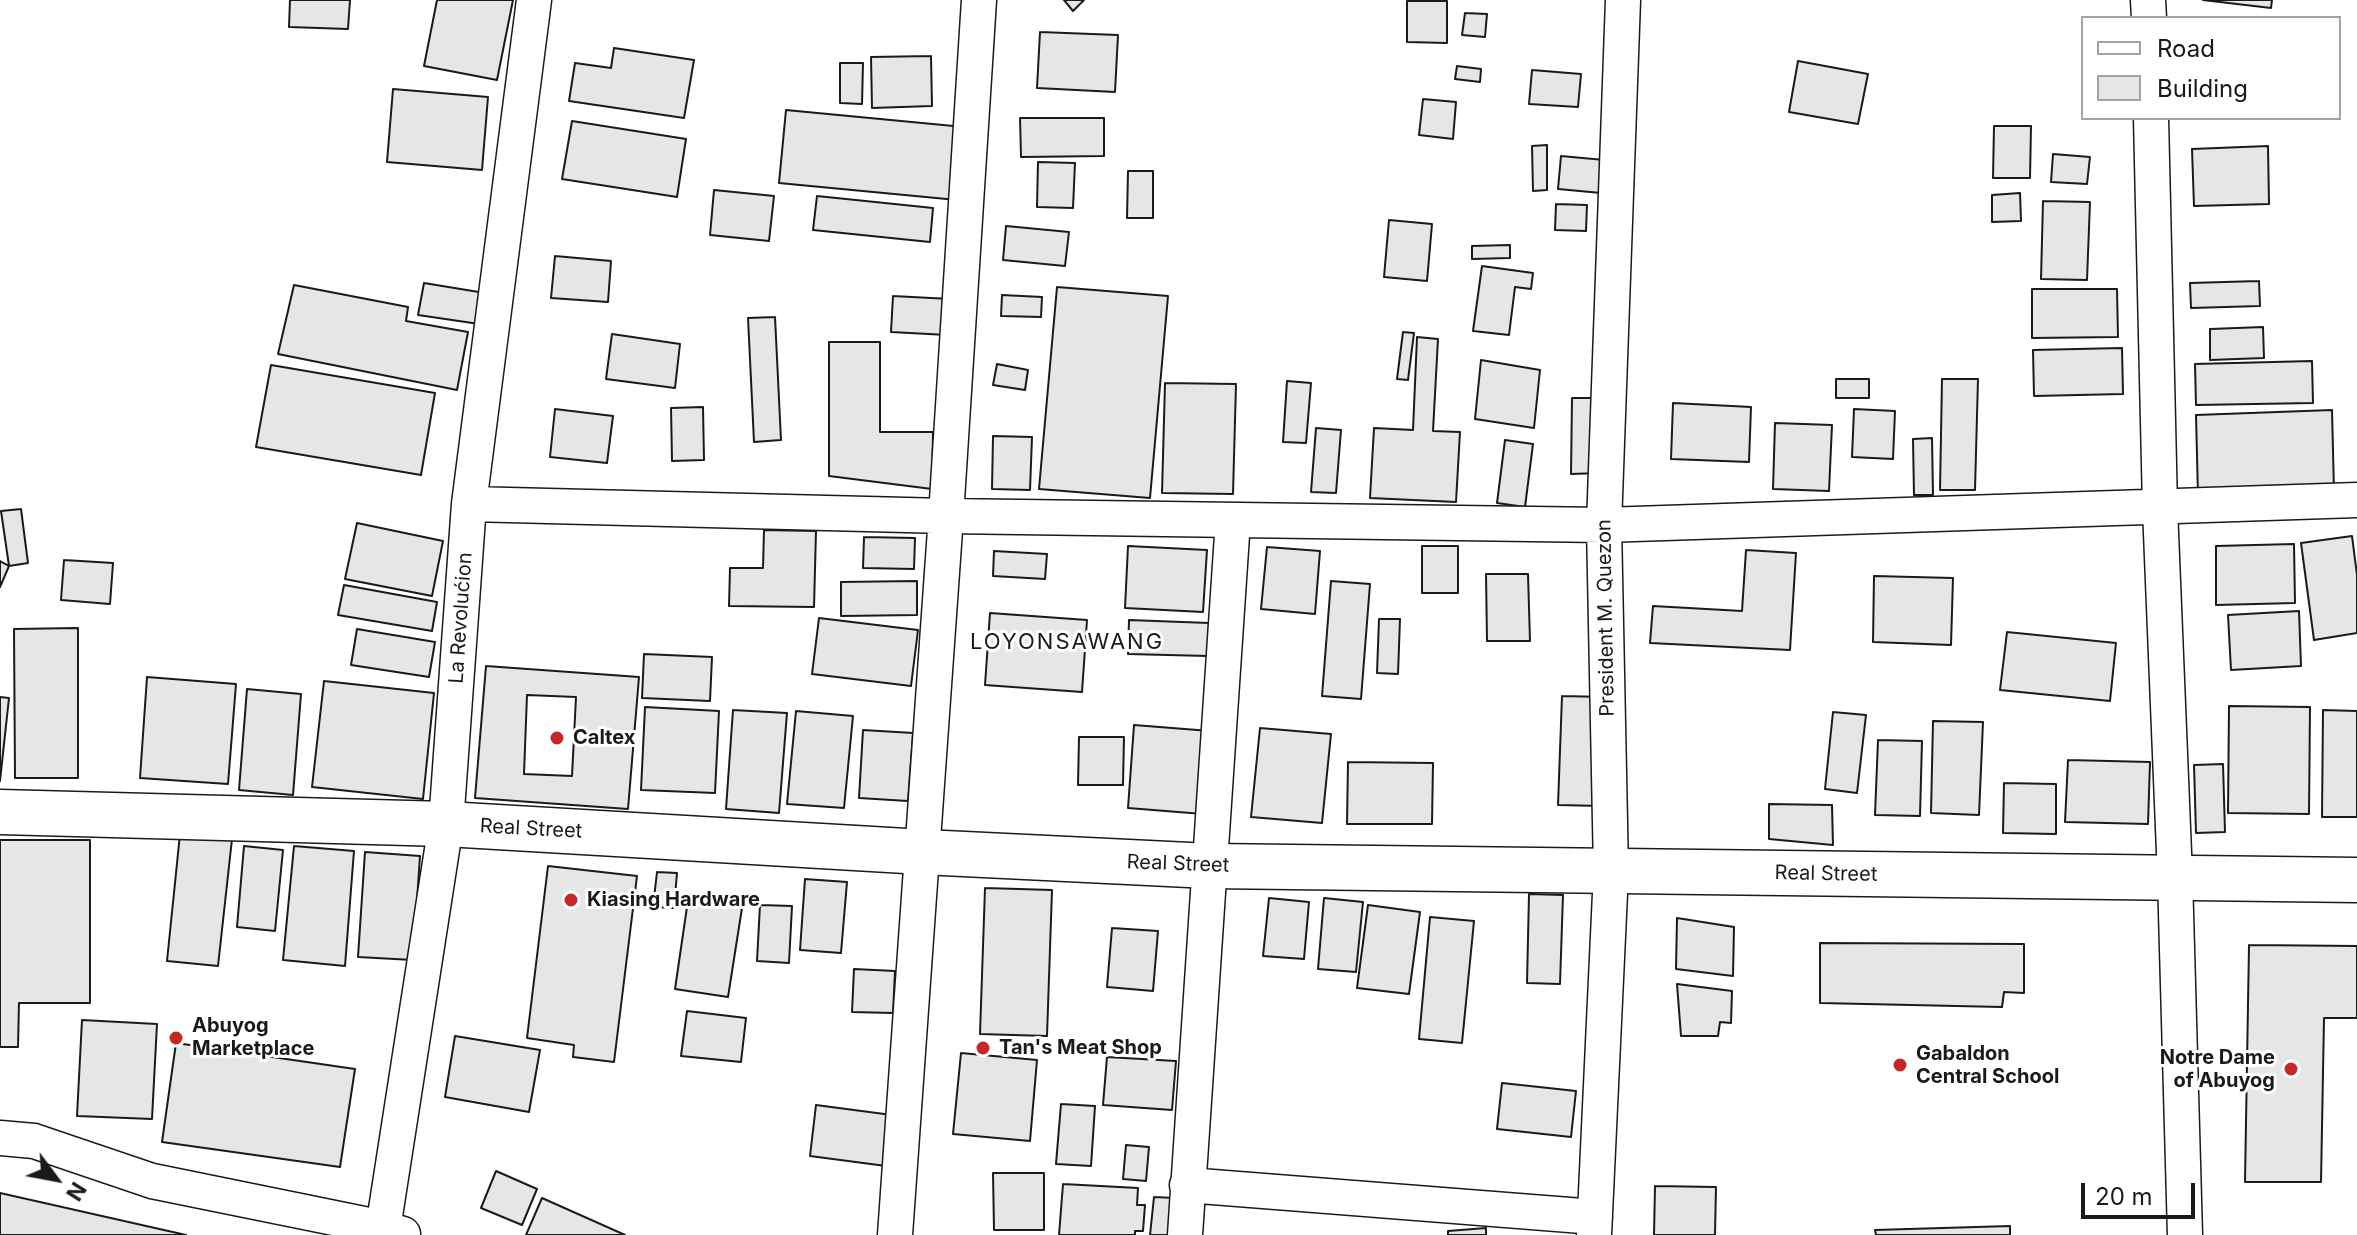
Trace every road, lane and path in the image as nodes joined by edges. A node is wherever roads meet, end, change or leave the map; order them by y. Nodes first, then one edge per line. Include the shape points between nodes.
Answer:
1 (534, 0) edge
2 (979, 0) edge
3 (1623, 0) edge
4 (2151, 120) edge
5 (2357, 500) edge
6 (469, 504) junction
7 (2160, 508) junction
8 (946, 516) junction
9 (1233, 520) junction
10 (1604, 525) junction
11 (0, 812) edge
12 (446, 824) junction
13 (923, 852) junction
14 (1210, 866) junction
15 (1611, 872) junction
16 (2175, 877) junction
17 (2357, 880) edge
18 (0, 1138) edge
19 (1187, 1185) junction
20 (1595, 1226) edge
21 (391, 1233) edge
22 (895, 1235) edge
23 (1185, 1235) edge
24 (2185, 1235) edge

1 - 6 street, La Revolućion
2 - 8 street
3 - 10 street, President M. Quezon
4 - 7 street
5 - 7 street
6 - 8 street
6 - 12 street, La Revolućion
7 - 10 street
7 - 16 street
8 - 9 street
8 - 13 street
9 - 10 street
9 - 14 street
10 - 15 street, President M. Quezon
11 - 12 street, Real Street
12 - 13 street, Real Street
12 - 21 street, La Revolućion
13 - 14 street, Real Street
13 - 22 street
14 - 15 street, Real Street
14 - 19 street
15 - 16 street, Real Street
15 - 20 street, President M. Quezon
16 - 17 street, Real Street
16 - 24 street
18 - 21 street via 34,1141 152,1181
19 - 20 street
19 - 23 street

